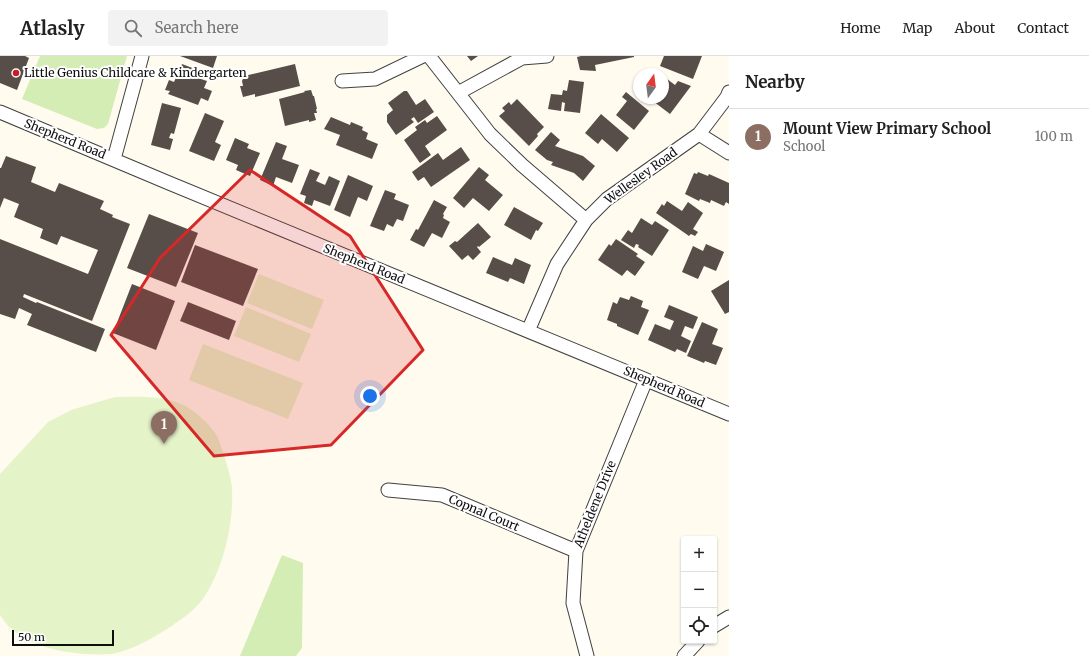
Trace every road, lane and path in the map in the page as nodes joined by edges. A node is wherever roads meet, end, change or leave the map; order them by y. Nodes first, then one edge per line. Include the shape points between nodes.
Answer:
1 (142, 56) edge
2 (423, 56) edge
3 (429, 56) edge
4 (547, 56) edge
5 (342, 81) dead end
6 (729, 92) edge
7 (458, 93) junction
8 (0, 112) edge
9 (699, 134) junction
10 (729, 153) edge
11 (114, 160) junction
12 (586, 220) junction
13 (528, 331) junction
14 (646, 380) junction
15 (729, 414) edge
16 (388, 490) dead end
17 (576, 551) junction
18 (729, 617) edge
19 (717, 624) edge
20 (695, 644) edge
21 (586, 656) edge
22 (684, 656) edge

1 - 11 street
2 - 5 street via 375,79
3 - 7 street
4 - 7 street via 522,58
6 - 9 street, Wellesley Road
7 - 12 street via 490,134
8 - 11 street, Shepherd Road
9 - 10 street
9 - 12 street, Wellesley Road via 606,199
11 - 13 street, Shepherd Road
12 - 13 street, Wellesley Road via 557,264
13 - 14 street, Shepherd Road
14 - 15 street, Shepherd Road
14 - 17 street, Atheldene Drive
16 - 17 street, Copnal Court via 442,495
17 - 21 street, Atheldene Drive via 573,603
18 - 19 street
20 - 22 street

